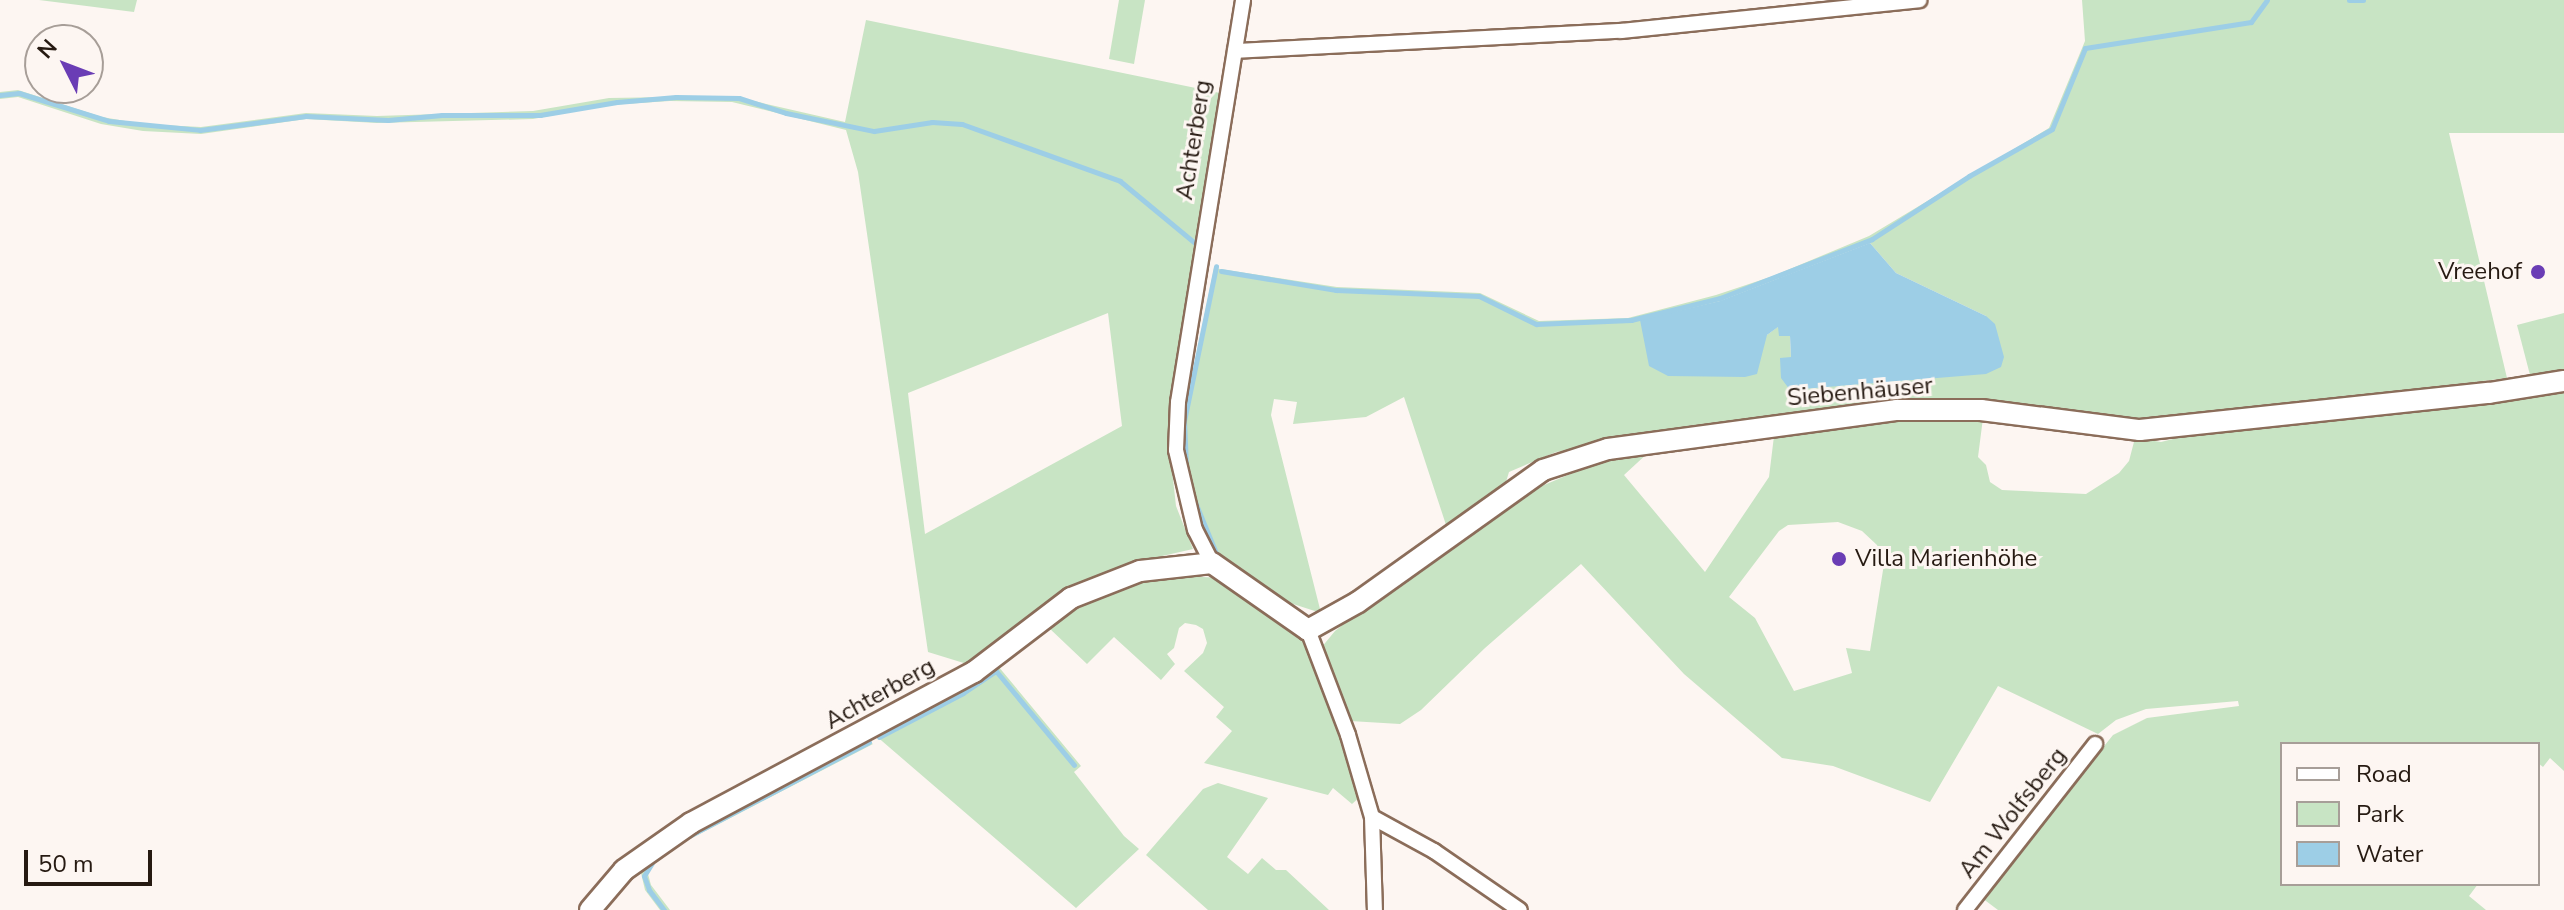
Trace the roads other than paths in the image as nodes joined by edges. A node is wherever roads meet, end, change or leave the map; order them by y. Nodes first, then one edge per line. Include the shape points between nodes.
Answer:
1 (1243, 0) edge
2 (1919, 0) edge
3 (1235, 51) junction
4 (2564, 381) edge
5 (1212, 563) junction
6 (1308, 630) junction
7 (2095, 744) dead end
8 (1372, 817) junction
9 (590, 910) edge
10 (1375, 910) edge
11 (1520, 910) edge
12 (1965, 910) edge

1 - 3 street, Achterberg
2 - 3 street, Achterberg via 1621,31
3 - 5 street, Achterberg via 1177,414 1176,450 1185,490 1195,530
4 - 6 street, Siebenhäuser via 2140,430 1981,410 1897,410 1608,449 1543,470 1358,602
5 - 6 street, Achterberg
5 - 9 street, Achterberg via 1140,571 1071,598 974,672 691,823 624,870
6 - 8 street
7 - 12 street, Am Wolfsberg
8 - 10 street
8 - 11 street via 1434,851

